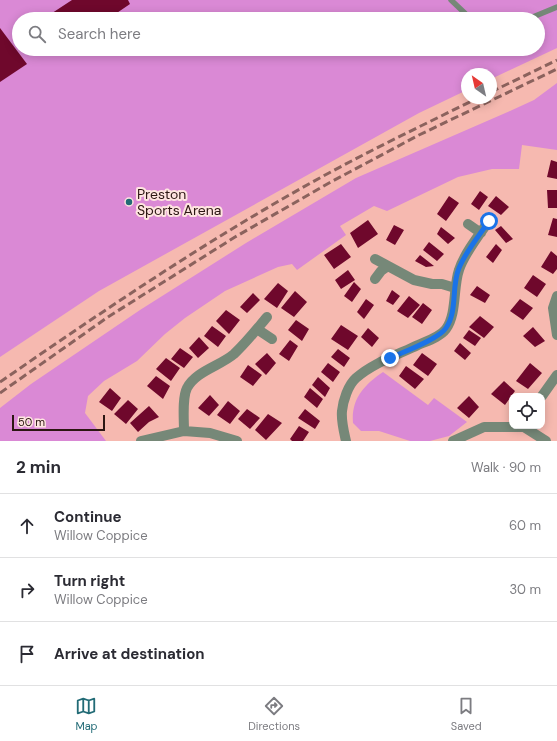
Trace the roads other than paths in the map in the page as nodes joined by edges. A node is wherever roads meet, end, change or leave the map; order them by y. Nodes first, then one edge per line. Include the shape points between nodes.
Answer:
1 (451, 0) edge
2 (557, 7) edge
3 (464, 12) edge
4 (545, 12) edge
5 (489, 221) dead end
6 (468, 224) dead end
7 (481, 233) junction
8 (375, 259) dead end
9 (388, 266) junction
10 (375, 279) dead end
11 (455, 288) junction
12 (557, 296) edge
13 (267, 317) dead end
14 (257, 329) junction
15 (557, 335) edge
16 (272, 339) dead end
17 (557, 375) edge
18 (544, 393) edge
19 (509, 427) edge
20 (527, 429) edge
21 (184, 431) junction
22 (141, 441) edge
23 (237, 441) edge
24 (346, 441) edge
25 (453, 441) edge
26 (546, 441) edge

1 - 3 lane
2 - 4 lane
5 - 7 street
6 - 7 street
7 - 11 street via 459,269
8 - 9 street
9 - 10 street via 380,271
9 - 11 street via 414,280
11 - 24 street via 452,315 446,329 434,338 371,368 355,379 346,394 342,412
12 - 15 street via 553,308
13 - 14 street
14 - 16 street
14 - 21 street via 233,354 196,377 186,389 183,408
17 - 18 street
19 - 25 street via 484,427
20 - 26 street
21 - 22 street
21 - 23 street via 210,433

